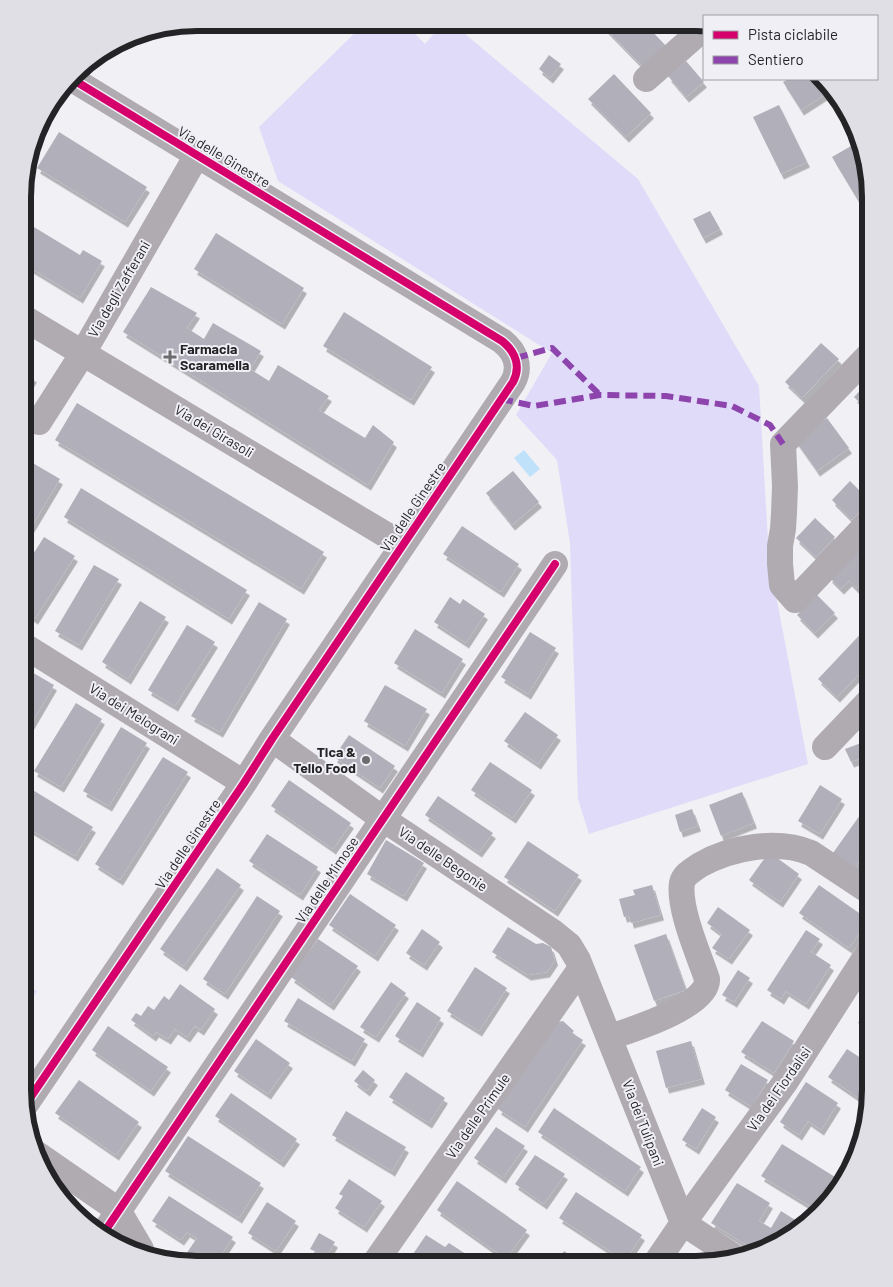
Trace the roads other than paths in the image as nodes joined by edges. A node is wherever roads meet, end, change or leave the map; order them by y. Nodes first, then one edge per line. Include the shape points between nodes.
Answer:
1 (700, 31) edge
2 (646, 79) dead end
3 (78, 83) edge
4 (197, 155) junction
5 (31, 322) edge
6 (83, 353) junction
7 (862, 362) edge
8 (39, 422) dead end
9 (862, 530) edge
10 (403, 545) junction
11 (555, 564) dead end
12 (31, 650) edge
13 (861, 709) edge
14 (272, 739) junction
15 (825, 747) dead end
16 (244, 783) junction
17 (383, 819) junction
18 (861, 886) edge
19 (861, 964) edge
20 (581, 968) junction
21 (610, 1038) junction
22 (32, 1096) edge
23 (47, 1161) edge
24 (118, 1210) junction
25 (682, 1223) junction
26 (107, 1229) edge
27 (139, 1245) edge
28 (727, 1252) edge
29 (380, 1256) edge
30 (660, 1256) edge

1 - 2 street
3 - 4 street, Via delle Ginestre
4 - 6 street, Via degli Zafferani
4 - 10 street, Via delle Ginestre via 502,341 514,354 517,370 513,382
5 - 6 street, Via dei Girasoli
6 - 8 street, Via degli Zafferani
6 - 10 street, Via dei Girasoli
7 - 9 street via 783,444 782,585 795,600
10 - 14 street, Via delle Ginestre
11 - 17 street, Via delle Mimose
12 - 16 street, Via dei Melograni
13 - 15 street
14 - 16 street, Via delle Ginestre
14 - 17 street, Via delle Begonie
16 - 22 street, Via delle Ginestre
17 - 20 street, Via delle Begonie via 562,939 574,952
17 - 24 street, Via delle Mimose
18 - 21 street via 811,854 788,847 743,849 706,862 686,875 682,886 688,925 707,979 705,989 662,1019
19 - 25 street, Via dei Fiordalisi via 786,1081
20 - 21 street, Via dei Tulipani
20 - 29 street, Via delle Primule
21 - 25 street, Via dei Tulipani
23 - 24 street
24 - 26 street, Via delle Mimose
24 - 27 street
25 - 28 street
25 - 30 street, Via dei Fiordalisi

